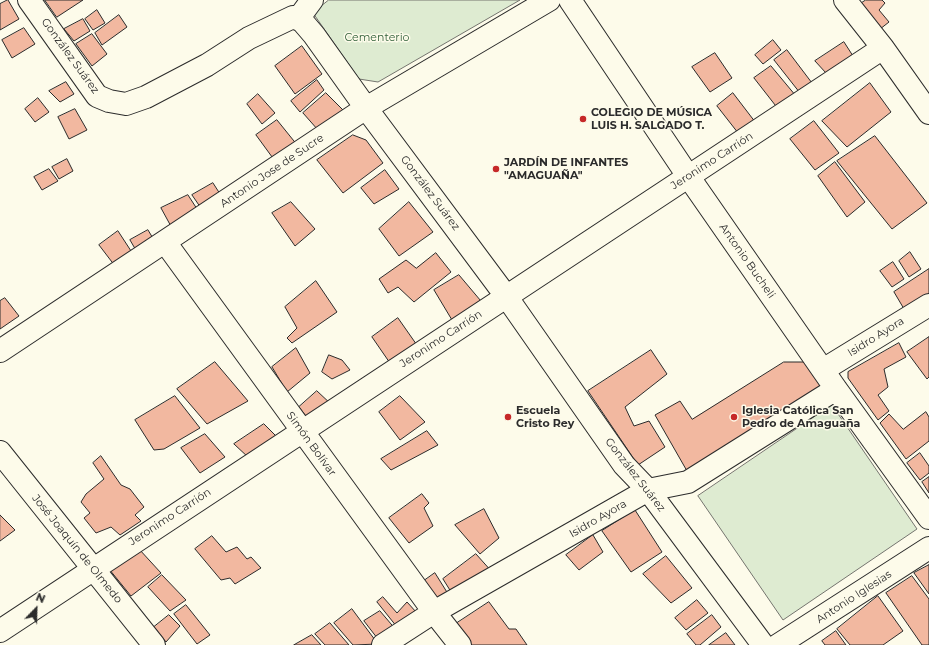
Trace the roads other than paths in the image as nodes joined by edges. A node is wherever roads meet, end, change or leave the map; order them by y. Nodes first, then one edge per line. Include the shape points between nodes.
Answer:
1 (29, 0) edge
2 (312, 0) edge
3 (549, 0) edge
4 (570, 0) edge
5 (845, 0) edge
6 (298, 19) junction
7 (882, 48) junction
8 (366, 108) junction
9 (929, 114) edge
10 (688, 176) junction
11 (165, 242) junction
12 (506, 296) junction
13 (929, 305) edge
14 (0, 351) edge
15 (823, 370) junction
16 (836, 389) junction
17 (301, 431) junction
18 (0, 452) edge
19 (648, 490) junction
20 (929, 518) edge
21 (929, 548) edge
22 (93, 568) junction
23 (434, 612) junction
24 (0, 631) edge
25 (154, 645) edge
26 (383, 645) edge
27 (460, 645) edge
28 (763, 645) edge
29 (778, 645) edge

1 - 6 street, González Suárez via 97,96 126,104 146,97 207,65 248,38 293,17
2 - 6 street
3 - 8 street, Antonio Jose de Sucre
4 - 10 street, Antonio Bucheli
5 - 7 street
6 - 8 street, González Suárez via 314,35
7 - 9 street
7 - 10 street, Jeronimo Carrión
8 - 11 street, Antonio Jose de Sucre
8 - 12 street, González Suárez
10 - 12 street, Jeronimo Carrión
10 - 15 street, Antonio Bucheli
11 - 14 street, Antonio Jose de Sucre
11 - 17 street, Simón Bolívar
12 - 17 street, Jeronimo Carrión
12 - 19 street, González Suárez via 624,465
13 - 15 street, Isidro Ayora
15 - 16 street, Antonio Bucheli
16 - 19 street, Isidro Ayora via 688,482
16 - 20 street, Antonio Bucheli
17 - 22 street, Jeronimo Carrión
17 - 23 street, Simón Bolívar
18 - 22 street, José Joaquín de Olmedo
19 - 23 street, Isidro Ayora
19 - 28 street, González Suárez
21 - 29 street, Antonio Iglesias
22 - 24 street, Jeronimo Carrión
22 - 25 street, José Joaquín de Olmedo
23 - 26 street, Isidro Ayora
23 - 27 street, Simón Bolívar

